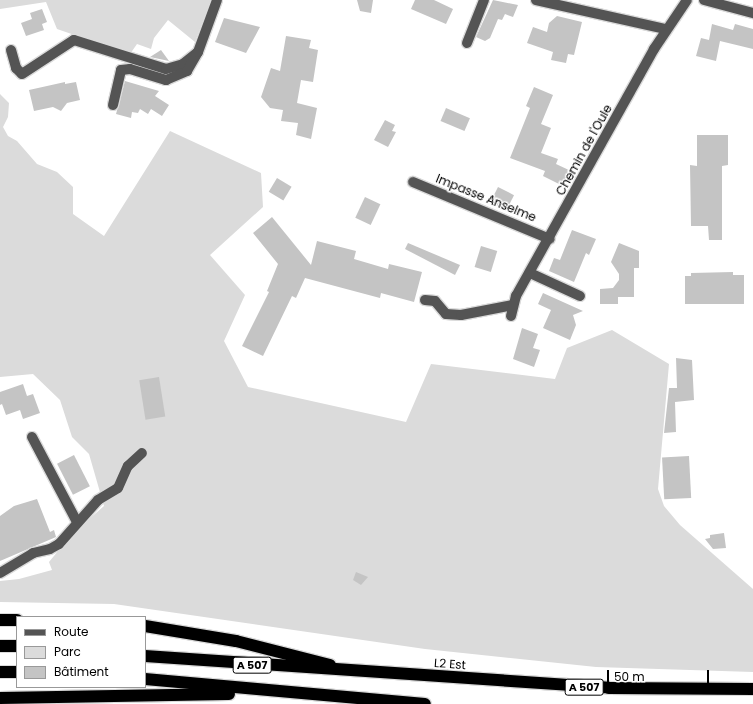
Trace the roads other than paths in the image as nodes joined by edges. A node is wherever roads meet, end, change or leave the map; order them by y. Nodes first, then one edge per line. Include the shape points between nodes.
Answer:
1 (217, 0) edge
2 (484, 0) edge
3 (536, 0) edge
4 (687, 0) edge
5 (704, 0) edge
6 (753, 13) edge
7 (666, 29) junction
8 (467, 43) dead end
9 (11, 50) dead end
10 (198, 52) junction
11 (113, 105) dead end
12 (413, 182) dead end
13 (550, 239) junction
14 (530, 273) junction
15 (580, 296) dead end
16 (425, 300) dead end
17 (514, 305) junction
18 (511, 316) dead end
19 (32, 437) dead end
20 (142, 453) dead end
21 (77, 522) junction
22 (0, 574) edge
23 (0, 620) edge
24 (16, 620) edge
25 (146, 626) edge
26 (0, 646) edge
27 (16, 646) edge
28 (146, 656) edge
29 (0, 672) edge
30 (16, 672) edge
31 (359, 672) junction
32 (146, 679) edge
33 (753, 688) edge
34 (274, 692) junction
35 (0, 698) edge
36 (425, 704) edge

1 - 10 street
2 - 8 street
3 - 7 street
4 - 7 street, Chemin de l'Oule
5 - 6 street
7 - 13 street, Chemin de l'Oule
9 - 10 street via 16,68 22,74 74,40 166,69 182,64
10 - 11 street via 187,71 176,78 166,80 130,69 121,70
12 - 13 street, Impasse Anselme
13 - 14 street, Chemin de l'Oule
14 - 15 street
14 - 17 street, Chemin de l'Oule via 516,296
16 - 17 street via 435,301 446,314 461,315
17 - 18 street, Chemin de l'Oule
19 - 21 street
20 - 21 street via 128,466 118,488 98,500
21 - 22 street via 59,544 33,553
23 - 24 highway
25 - 31 highway via 236,640
26 - 27 highway
28 - 31 highway, L2 Est / A 507
29 - 30 highway
31 - 33 highway, L2 Est / A 507 via 609,688
32 - 34 highway, A 507
34 - 35 highway
34 - 36 highway, A 507

